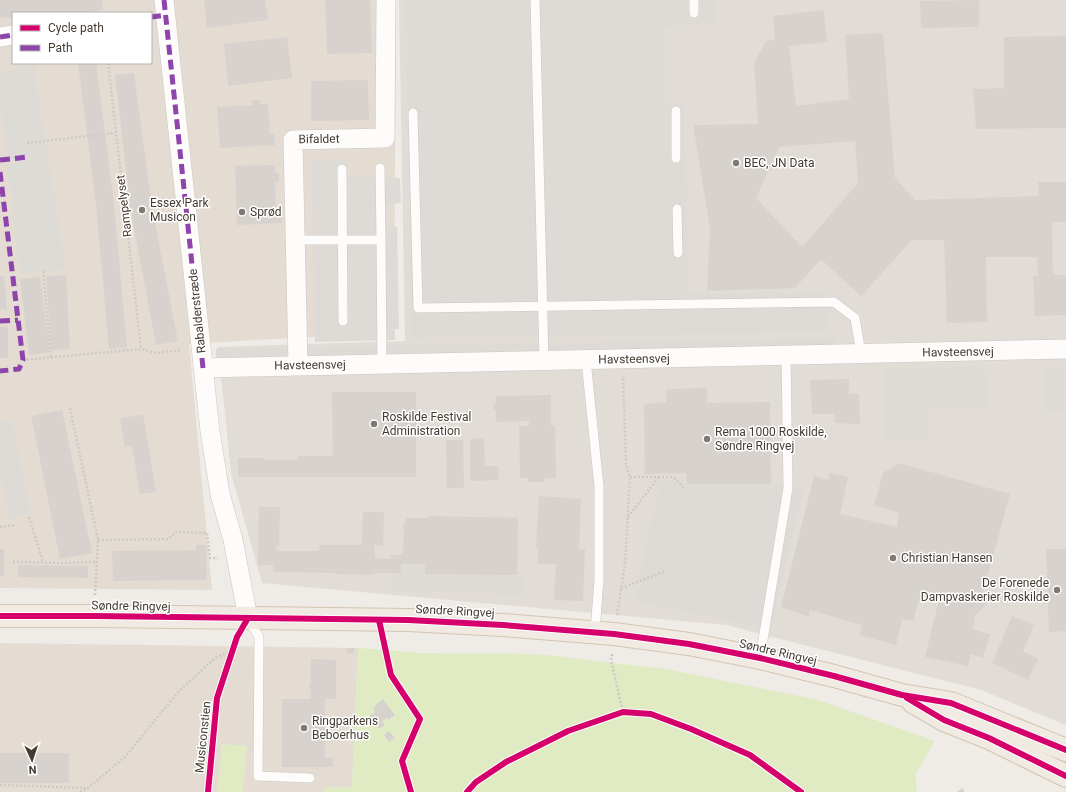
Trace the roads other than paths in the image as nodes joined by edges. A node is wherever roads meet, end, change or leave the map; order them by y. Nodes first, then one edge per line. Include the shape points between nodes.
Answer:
1 (386, 0) edge
2 (535, 0) edge
3 (694, 0) edge
4 (160, 11) edge
5 (694, 13) dead end
6 (12, 35) edge
7 (0, 37) edge
8 (676, 111) dead end
9 (413, 113) dead end
10 (676, 158) dead end
11 (380, 168) dead end
12 (342, 169) dead end
13 (677, 209) dead end
14 (295, 240) junction
15 (342, 240) junction
16 (381, 240) junction
17 (678, 253) dead end
18 (542, 307) junction
19 (343, 321) dead end
20 (1066, 349) edge
21 (861, 354) junction
22 (786, 355) junction
23 (544, 360) junction
24 (586, 360) junction
25 (382, 364) junction
26 (298, 365) junction
27 (203, 368) junction
28 (0, 616) edge
29 (248, 618) junction
30 (605, 633) junction
31 (760, 658) junction
32 (902, 695) junction
33 (1066, 750) edge
34 (1066, 776) edge
35 (310, 778) dead end

1 - 14 street, Bifaldet via 385,138 293,140
2 - 18 lane
3 - 5 lane
4 - 27 street, Rabalderstræde
6 - 7 street
8 - 10 lane
9 - 18 lane via 418,308
11 - 16 lane
12 - 15 lane
13 - 17 lane
14 - 15 lane
14 - 26 street, Bifaldet
15 - 16 lane
15 - 19 lane
16 - 25 lane
18 - 21 lane via 834,302 855,318
18 - 23 lane
20 - 21 street, Havsteensvej
21 - 22 street, Havsteensvej
22 - 24 street, Havsteensvej
22 - 31 lane via 788,488
23 - 24 street, Havsteensvej
23 - 25 street, Havsteensvej
24 - 30 lane via 599,487 599,579
25 - 26 street, Havsteensvej
26 - 27 street, Havsteensvej
27 - 29 street, Rabalderstræde via 220,494 233,540
28 - 29 main road, Søndre Ringvej
29 - 30 main road, Søndre Ringvej via 408,620
29 - 35 lane via 259,637 258,776
30 - 31 main road, Søndre Ringvej via 689,644
31 - 32 main road, Søndre Ringvej
32 - 33 main road, Søndre Ringvej via 951,703
32 - 34 main road, Søndre Ringvej via 944,720 989,738

